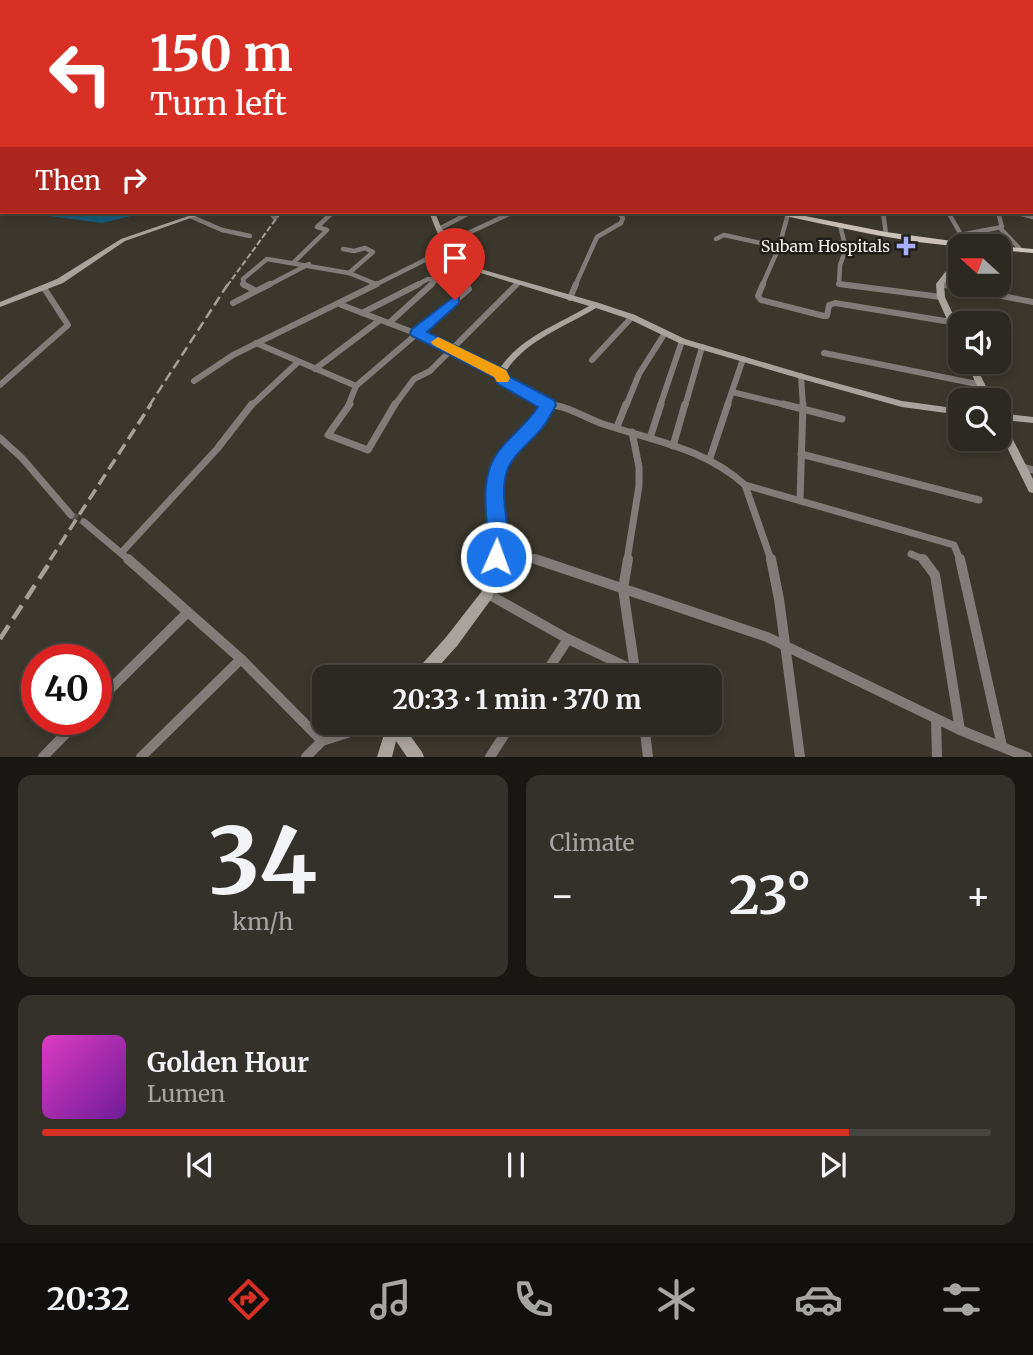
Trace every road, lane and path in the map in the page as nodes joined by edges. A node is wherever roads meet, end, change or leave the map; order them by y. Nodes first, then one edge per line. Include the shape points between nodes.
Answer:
1 (198, 214) edge
2 (272, 214) edge
3 (331, 214) edge
4 (432, 214) edge
5 (467, 214) edge
6 (509, 214) edge
7 (620, 214) edge
8 (788, 214) joint
9 (883, 214) edge
10 (948, 214) edge
11 (999, 214) edge
12 (190, 216) junction
13 (275, 218) dead end
14 (840, 225) junction
15 (1000, 228) junction
16 (439, 229) junction
17 (886, 234) junction
18 (959, 234) edge
19 (966, 234) edge
20 (250, 236) dead end
21 (716, 239) dead end
22 (449, 243) junction
23 (948, 243) edge
24 (779, 247) junction
25 (342, 249) dead end
26 (1012, 249) edge
27 (1021, 250) junction
28 (1033, 251) edge
29 (293, 262) junction
30 (309, 264) junction
31 (460, 265) junction
32 (472, 269) junction
33 (349, 273) junction
34 (948, 273) edge
35 (519, 283) junction
36 (376, 284) junction
37 (940, 284) junction
38 (44, 288) junction
39 (256, 291) junction
40 (570, 298) junction
41 (941, 298) junction
42 (1033, 302) edge
43 (233, 303) dead end
44 (338, 304) junction
45 (0, 305) edge
46 (596, 305) junction
47 (362, 313) junction
48 (948, 315) edge
49 (632, 317) junction
50 (380, 320) junction
51 (948, 322) edge
52 (389, 323) junction
53 (417, 333) junction
54 (665, 334) junction
55 (682, 341) junction
56 (256, 344) junction
57 (702, 347) junction
58 (454, 348) junction
59 (824, 353) dead end
60 (743, 359) junction
61 (592, 360) dead end
62 (297, 363) junction
63 (315, 369) junction
64 (500, 373) junction
65 (976, 374) edge
66 (801, 376) junction
67 (194, 381) dead end
68 (0, 385) edge
69 (982, 385) junction
70 (356, 386) junction
71 (983, 388) edge
72 (732, 392) junction
73 (548, 405) junction
74 (948, 410) edge
75 (803, 411) junction
76 (842, 419) dead end
77 (1011, 420) edge
78 (1033, 421) edge
79 (617, 427) junction
80 (632, 432) junction
81 (0, 438) edge
82 (650, 438) junction
83 (1011, 444) edge
84 (673, 446) junction
85 (801, 454) junction
86 (710, 458) junction
87 (1022, 467) junction
88 (1033, 470) edge
89 (745, 485) junction
90 (1033, 489) edge
91 (800, 500) junction
92 (979, 500) dead end
93 (71, 515) tunnel mouth
94 (84, 522) tunnel mouth
95 (498, 546) junction
96 (122, 552) junction
97 (911, 554) dead end
98 (622, 589) junction
99 (488, 594) junction
100 (187, 613) junction
101 (568, 639) junction
102 (786, 646) junction
103 (241, 659) junction
104 (431, 665) edge
105 (551, 665) edge
106 (618, 665) edge
107 (634, 665) edge
108 (112, 687) edge
109 (936, 719) junction
110 (960, 730) junction
111 (64, 735) edge
112 (340, 735) edge
113 (390, 735) edge
114 (401, 735) edge
115 (504, 735) edge
116 (645, 735) edge
117 (321, 741) junction
118 (1002, 746) junction
119 (43, 757) edge
120 (141, 757) edge
121 (306, 757) edge
122 (384, 757) edge
123 (417, 757) edge
124 (490, 757) edge
125 (648, 757) edge
126 (800, 757) edge
127 (937, 757) edge
128 (1027, 757) edge

1 - 12 street
2 - 13 street
3 - 29 street via 317,227 327,230
4 - 16 street
5 - 16 street
6 - 22 street
7 - 40 street via 621,223 594,241
8 - 14 main road
8 - 24 street
9 - 17 street
10 - 18 street
11 - 15 street
12 - 20 street
12 - 38 street via 123,240
14 - 17 main road
14 - 41 street via 846,249 840,284
15 - 19 street
15 - 27 street
16 - 22 street
17 - 23 main road
21 - 24 street via 724,235
22 - 31 street
24 - 51 street via 758,296 761,300 824,316 835,303
25 - 33 street via 373,252
26 - 27 main road
27 - 28 main road
29 - 30 street
29 - 39 street via 267,259 245,275 242,282
30 - 33 street
30 - 39 street
31 - 32 street
31 - 36 street via 429,258
32 - 35 street
32 - 53 street via 463,276 469,289
33 - 36 street
34 - 37 street
35 - 40 street
35 - 58 street
36 - 44 street
37 - 41 street
37 - 42 street
38 - 45 street
38 - 68 street via 68,326
39 - 43 street
40 - 46 street
41 - 48 street
44 - 47 street
44 - 56 street
46 - 49 street
46 - 64 street via 524,344
47 - 50 street
47 - 52 street via 436,279
49 - 54 street
49 - 61 street
50 - 52 street
50 - 63 street
52 - 53 street
53 - 58 street
53 - 70 street
54 - 55 street
54 - 79 street via 639,374
55 - 57 street
55 - 82 street
56 - 62 street
56 - 67 street
57 - 60 street
57 - 84 street
58 - 64 street
58 - 70 street via 415,379 368,450 328,435 352,401
59 - 69 street
60 - 66 street
60 - 72 street
62 - 63 street
62 - 96 street via 255,401
63 - 70 street
64 - 73 street via 503,380
65 - 69 street
66 - 74 street via 902,404
66 - 75 street
69 - 71 street
72 - 75 street
72 - 86 street
73 - 79 street via 563,406
73 - 95 street via 498,472 494,492
75 - 76 street
75 - 85 street
77 - 78 street
79 - 80 street
80 - 82 street
80 - 98 street via 639,486
81 - 93 street
82 - 84 street
83 - 87 street
84 - 86 street
85 - 91 street
85 - 92 street
86 - 89 street
87 - 88 street
87 - 90 street
89 - 91 street
89 - 102 street via 771,560
91 - 118 street via 946,541 958,550
94 - 96 street
95 - 98 street
95 - 99 street
96 - 100 street
97 - 110 street via 924,559 935,575
98 - 102 street
98 - 107 street
99 - 101 street
99 - 104 street
100 - 103 street
100 - 108 street
101 - 105 street
101 - 106 street
102 - 109 street
102 - 126 street
103 - 117 street
103 - 120 street
109 - 110 street
109 - 127 street
110 - 118 street
111 - 119 street
112 - 117 street
113 - 122 street
114 - 123 street
115 - 124 street
116 - 125 street
117 - 121 street
118 - 128 street

